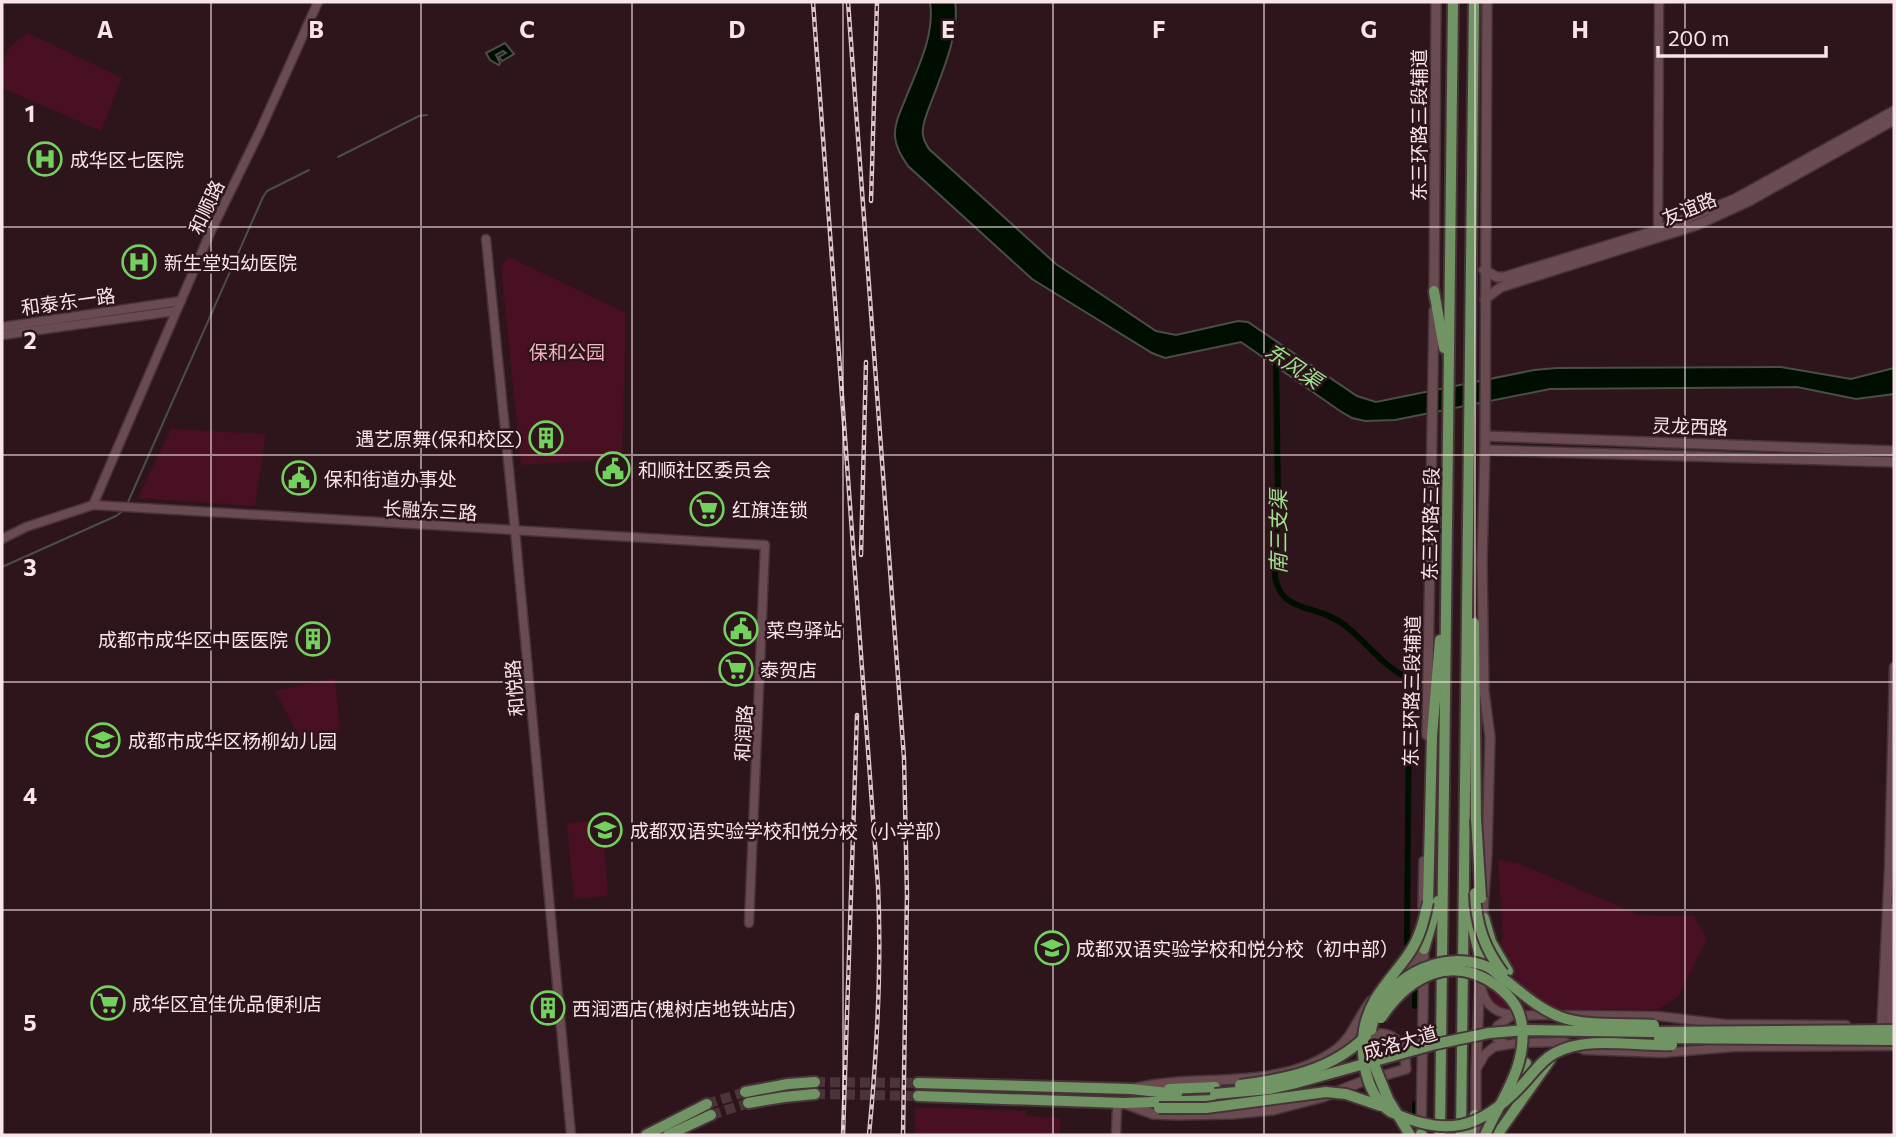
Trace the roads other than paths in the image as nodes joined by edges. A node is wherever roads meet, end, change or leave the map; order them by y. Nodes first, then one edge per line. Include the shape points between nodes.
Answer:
1 (318, 2) edge
2 (1436, 2) edge
3 (1453, 2) edge
4 (1474, 2) edge
5 (1487, 2) edge
6 (1659, 2) edge
7 (1894, 111) edge
8 (1894, 120) edge
9 (1658, 234) junction
10 (486, 239) dead end
11 (1485, 270) junction
12 (1434, 291) joint
13 (1485, 299) junction
14 (181, 301) junction
15 (176, 311) junction
16 (2, 327) edge
17 (2, 335) edge
18 (1442, 349) junction
19 (1485, 436) junction
20 (1485, 450) junction
21 (1894, 452) edge
22 (1894, 462) edge
23 (93, 505) junction
24 (515, 530) junction
25 (2, 539) edge
26 (1468, 542) junction
27 (765, 545) joint
28 (1447, 578) junction
29 (1894, 667) edge
30 (1476, 819) junction
31 (1442, 885) junction
32 (1464, 895) junction
33 (1894, 907) edge
34 (750, 923) dead end
35 (1424, 949) junction
36 (1480, 957) junction
37 (1480, 974) junction
38 (1513, 1015) junction
39 (1576, 1020) junction
40 (1890, 1027) edge
41 (1741, 1035) junction
42 (1505, 1044) junction
43 (1890, 1044) edge
44 (1338, 1049) junction
45 (1555, 1053) junction
46 (1406, 1069) junction
47 (1476, 1070) junction
48 (815, 1082) tunnel mouth
49 (918, 1083) tunnel mouth
50 (1422, 1083) junction
51 (1131, 1089) junction
52 (745, 1091) tunnel mouth
53 (815, 1094) tunnel mouth
54 (1215, 1094) junction
55 (918, 1096) tunnel mouth
56 (1508, 1099) junction
57 (1107, 1103) junction
58 (1124, 1103) junction
59 (748, 1104) tunnel mouth
60 (1384, 1107) junction
61 (1475, 1115) junction
62 (571, 1135) edge
63 (646, 1135) edge
64 (668, 1135) edge
65 (1113, 1135) edge
66 (1419, 1135) edge
67 (1440, 1135) edge
68 (1461, 1135) edge
69 (1469, 1135) edge
70 (1476, 1135) edge
71 (1485, 1135) edge
72 (1497, 1135) edge

1 - 14 street, 和顺路
2 - 12 main road, 东三环路三段辅道
3 - 18 highway, 东三环路三段
4 - 26 highway, 东三环路三段
5 - 11 main road
6 - 9 street
7 - 9 main road, 友谊路 via 1735,199
8 - 9 main road, 友谊路 via 1749,201 1697,225
9 - 11 main road, 友谊路 via 1504,277
9 - 13 main road, 友谊路 via 1501,287
10 - 24 street, 和悦路
11 - 13 main road
12 - 18 highway
13 - 19 main road
14 - 15 street, 和顺路
14 - 16 street, 和泰东一路
15 - 17 street
15 - 23 street, 和顺路
18 - 28 highway, 东三环路三段 via 1450,417
18 - 35 main road, 东三环路三段辅道 via 1433,420
19 - 20 main road
19 - 21 main road, 灵龙西路
20 - 22 main road, 灵龙西路
20 - 36 main road via 1484,691 1490,737
23 - 24 street, 长融东三路
23 - 25 street
24 - 27 street, 长融东三路
24 - 62 street, 和悦路
26 - 30 highway via 1476,651
26 - 32 highway, 东三环路三段
27 - 34 street, 和润路
28 - 31 highway, 东三环路三段
28 - 60 highway, bridge via 1434,687 1428,902 1421,930 1372,1004 1364,1031 1366,1073
29 - 40 street
30 - 39 highway, bridge via 1480,893 1491,942 1508,971 1528,992
30 - 56 highway, bridge via 1478,927 1495,963 1517,992 1529,1022 1526,1063
31 - 35 highway
31 - 67 highway, 东三环路三段
32 - 36 highway
32 - 68 highway, 东三环路三段
33 - 40 street
35 - 44 main road via 1370,1003
35 - 50 main road, 东三环路三段辅道
36 - 37 main road
37 - 38 street via 1488,1004 1496,1012
37 - 47 main road
38 - 40 street via 1658,1016 1725,1024
38 - 42 street via 1497,1026 1497,1039
39 - 41 highway, bridge
39 - 66 highway, bridge via 1543,1009 1489,967 1448,961 1413,972 1399,982 1373,1021 1369,1042 1380,1083
40 - 41 highway, 成洛大道, bridge
40 - 43 street
41 - 43 highway, 成洛大道, bridge
41 - 45 highway, bridge via 1657,1046 1588,1044
41 - 54 highway, 成洛大道, bridge via 1563,1029 1489,1033 1296,1083
42 - 43 street via 1564,1042 1585,1050 1662,1053
42 - 47 street via 1485,1054
44 - 46 main road via 1368,1034 1389,1037 1403,1050
44 - 51 main road via 1273,1074
45 - 56 highway, bridge
45 - 72 highway, bridge
46 - 50 main road
46 - 58 main road via 1273,1110 1153,1114
47 - 61 main road
48 - 52 highway
49 - 51 highway, 成洛大道
50 - 66 main road, 东三环路三段辅道
51 - 54 highway, 成洛大道
53 - 59 highway
54 - 58 highway, 成洛大道
54 - 71 highway, bridge via 1328,1064 1374,1029 1392,1001 1417,980 1444,971 1473,973 1505,992 1519,1011 1522,1025 1516,1073
55 - 57 highway, 成洛大道
56 - 60 highway, bridge via 1480,1122 1457,1130 1410,1124
57 - 58 highway, 成洛大道
57 - 65 street via 1112,1110
58 - 60 highway, bridge via 1159,1108 1218,1107 1326,1092
58 - 65 street via 1117,1107
61 - 69 highway
61 - 70 main road
63 - 64 highway via 709,1110

